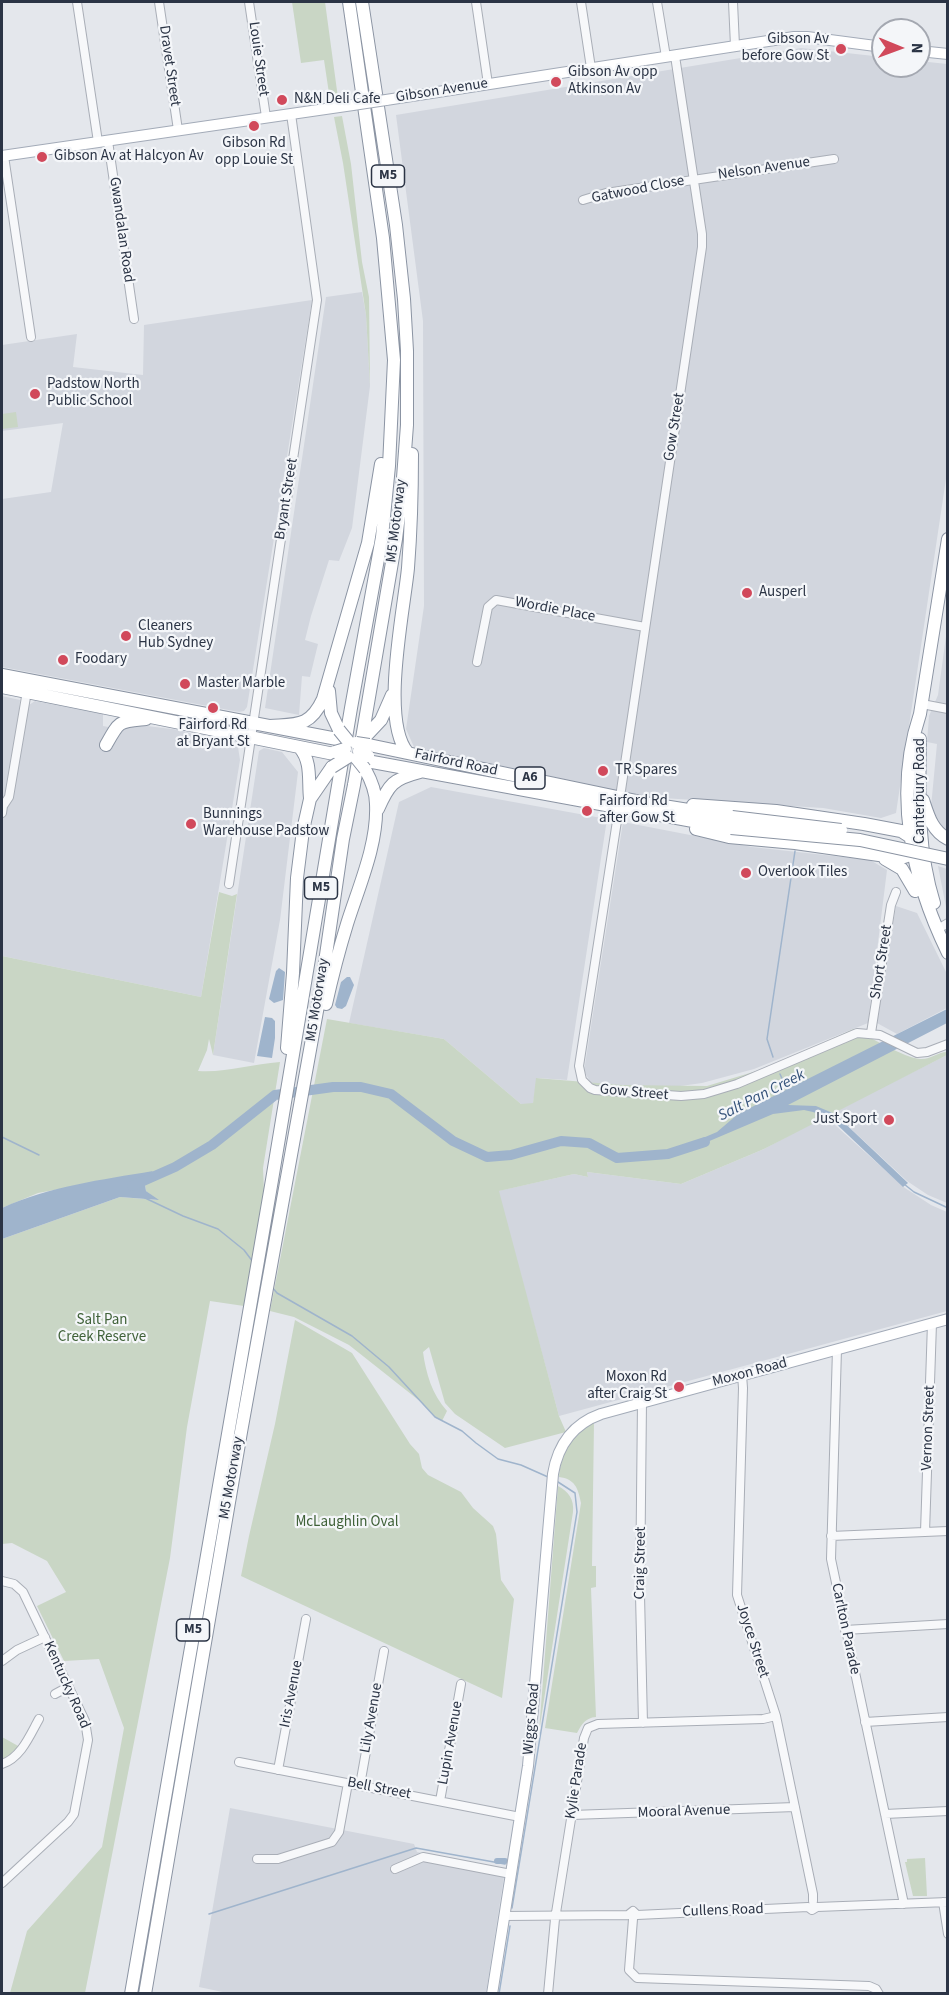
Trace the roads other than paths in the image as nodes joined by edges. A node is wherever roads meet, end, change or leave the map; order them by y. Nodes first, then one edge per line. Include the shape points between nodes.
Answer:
1 (77, 2) edge
2 (159, 2) edge
3 (249, 2) edge
4 (349, 2) edge
5 (362, 2) edge
6 (476, 2) edge
7 (581, 2) edge
8 (657, 2) edge
9 (733, 2) edge
10 (871, 45) edge
11 (735, 46) junction
12 (931, 52) edge
13 (948, 54) edge
14 (671, 57) junction
15 (591, 68) junction
16 (488, 84) junction
17 (291, 114) junction
18 (266, 117) junction
19 (178, 130) junction
20 (103, 141) junction
21 (2, 155) edge
22 (834, 159) dead end
23 (694, 179) junction
24 (583, 200) dead end
25 (390, 316) junction
26 (134, 319) dead end
27 (30, 337) dead end
28 (407, 351) junction
29 (948, 539) edge
30 (645, 627) junction
31 (477, 662) dead end
32 (2, 675) edge
33 (329, 681) junction
34 (395, 686) junction
35 (2, 687) edge
36 (27, 692) junction
37 (921, 709) junction
38 (948, 709) edge
39 (157, 717) junction
40 (270, 726) junction
41 (253, 730) junction
42 (106, 745) dead end
43 (300, 747) junction
44 (352, 750) junction
45 (408, 753) junction
46 (424, 771) junction
47 (920, 790) junction
48 (310, 799) junction
49 (620, 802) junction
50 (651, 804) junction
51 (2, 807) edge
52 (908, 809) junction
53 (376, 813) junction
54 (671, 818) junction
55 (732, 823) junction
56 (864, 824) junction
57 (909, 835) junction
58 (948, 839) edge
59 (918, 850) junction
60 (948, 851) edge
61 (870, 854) junction
62 (948, 859) edge
63 (229, 884) dead end
64 (896, 892) dead end
65 (932, 914) junction
66 (946, 928) edge
67 (948, 953) edge
68 (293, 1033) junction
69 (871, 1033) junction
70 (315, 1037) junction
71 (948, 1044) edge
72 (948, 1319) edge
73 (932, 1323) junction
74 (837, 1349) junction
75 (742, 1375) junction
76 (642, 1402) junction
77 (563, 1443) joint
78 (948, 1531) edge
79 (925, 1532) junction
80 (831, 1536) junction
81 (2, 1581) edge
82 (306, 1619) dead end
83 (948, 1624) edge
84 (846, 1630) junction
85 (45, 1637) junction
86 (384, 1651) dead end
87 (2, 1661) edge
88 (461, 1684) dead end
89 (68, 1687) junction
90 (55, 1694) dead end
91 (776, 1716) junction
92 (948, 1718) edge
93 (39, 1719) dead end
94 (865, 1722) junction
95 (643, 1723) junction
96 (239, 1762) dead end
97 (2, 1764) edge
98 (278, 1770) junction
99 (348, 1783) junction
100 (360, 1785) junction
101 (440, 1801) junction
102 (795, 1807) junction
103 (948, 1811) edge
104 (885, 1814) junction
105 (572, 1815) junction
106 (520, 1817) junction
107 (257, 1858) dead end
108 (395, 1869) dead end
109 (510, 1874) junction
110 (2, 1883) edge
111 (945, 1902) edge
112 (160, 1903) junction
113 (904, 1904) junction
114 (813, 1905) junction
115 (504, 1916) junction
116 (556, 1916) junction
117 (633, 1916) junction
118 (948, 1934) edge
119 (129, 1994) edge
120 (145, 1994) edge
121 (152, 1994) edge
122 (492, 1994) edge
123 (548, 1994) edge
124 (879, 1994) edge

1 - 20 street, Gwandalan Road
2 - 19 street, Dravet Street
3 - 18 street, Louie Street
4 - 25 highway, M5 Motorway / M5 via 383,238
5 - 28 highway, M5 Motorway / M5 via 397,233
6 - 16 street
7 - 15 street
8 - 14 street, Gow Street
9 - 11 street
10 - 11 main road, Gibson Avenue via 803,37
11 - 14 main road, Gibson Avenue
12 - 13 main road
14 - 15 main road, Gibson Avenue
14 - 23 street, Gow Street
15 - 16 main road, Gibson Avenue
16 - 17 main road, Gibson Avenue, bridge
17 - 18 main road, Gibson Avenue
17 - 41 street, Bryant Street via 317,300
18 - 19 main road, Gibson Avenue
19 - 20 main road, Gibson Avenue
20 - 21 main road, Gibson Avenue
20 - 26 street, Gwandalan Road
21 - 27 street
22 - 23 street, Nelson Avenue
23 - 24 street, Gatwood Close
23 - 30 street, Gow Street via 702,248
25 - 33 highway, M5 via 384,436 372,529
25 - 68 highway, M5 Motorway / M5 via 394,360 382,537
28 - 34 highway via 412,486 408,569
28 - 70 highway, M5 Motorway / M5 via 406,425 396,539 343,839
29 - 37 highway, Canterbury Road via 940,613
30 - 31 street, Wordie Place via 496,600 488,607
30 - 49 street, Gow Street
32 - 41 highway via 145,703 174,714
33 - 40 highway, M5 via 311,718 299,724
33 - 44 highway via 330,707
34 - 44 highway via 384,715
34 - 45 highway via 399,737
35 - 36 highway, A6
36 - 39 highway, A6
36 - 51 street via 9,797
37 - 38 street
37 - 47 highway, Canterbury Road
37 - 52 highway, Canterbury Road via 912,748
39 - 41 highway, A6
39 - 42 highway via 124,721
40 - 41 highway, A6
40 - 44 highway, A6
41 - 43 highway, A6
41 - 44 highway
41 - 63 street, Bryant Street
43 - 44 highway, A6
43 - 48 highway via 309,770
44 - 45 highway, Fairford Road / A6
44 - 46 highway, Fairford Road / A6
44 - 48 highway, bridge via 332,767
44 - 53 highway, M5 via 375,794
45 - 49 highway, Fairford Road / A6
46 - 49 highway, Fairford Road / A6
46 - 53 highway, M5 via 394,781
47 - 58 highway via 931,822
47 - 59 highway, Canterbury Road
48 - 68 highway via 297,879
49 - 50 highway, Fairford Road / A6
49 - 54 highway, Fairford Road / A6
49 - 69 street, Gow Street via 580,1060 580,1076 585,1085 601,1091 649,1095 704,1094 737,1084 846,1036
50 - 55 highway, Fairford Road / A6
50 - 56 highway via 738,807
52 - 56 highway via 897,822
52 - 57 highway, Canterbury Road
53 - 70 highway, M5 via 368,859
54 - 55 highway, Fairford Road / A6
54 - 61 highway, A6 via 677,824 729,837
55 - 60 highway, Fairford Road / A6, bridge via 846,831
55 - 62 highway, Fairford Road / A6, bridge via 860,840
56 - 57 highway
57 - 59 highway, Canterbury Road
59 - 61 highway, A6 via 896,857
59 - 65 highway, Canterbury Road via 921,890
59 - 66 highway, Canterbury Road
61 - 65 highway, A6 via 902,869 922,906
64 - 69 street, Short Street
65 - 67 highway, Canterbury Road
68 - 119 highway, M5 Motorway / M5 via 272,1180
69 - 71 street, Gow Street via 924,1053
70 - 112 highway, M5 Motorway / M5 via 259,1329
72 - 73 main road, Moxon Road
73 - 74 main road, Moxon Road
73 - 79 street, Vernon Street
74 - 75 main road, Moxon Road
74 - 80 street, Carlton Parade
75 - 76 main road, Moxon Road
75 - 91 street, Joyce Street via 737,1595
76 - 77 main road, Moxon Road via 588,1419
76 - 95 street, Craig Street
77 - 106 main road, Wiggs Road via 553,1479 528,1766
78 - 79 street
79 - 80 street
80 - 84 street, Carlton Parade via 832,1566
81 - 85 street, Kentucky Road via 23,1592
82 - 98 street, Iris Avenue
83 - 84 street
84 - 94 street, Carlton Parade
85 - 87 street
85 - 89 street, Kentucky Road
86 - 100 street, Lily Avenue
88 - 101 street, Lupin Avenue
89 - 90 street
89 - 110 street, Kentucky Road via 88,1736 75,1809 68,1822
91 - 95 street, Kylie Parade
91 - 102 street, Joyce Street
92 - 94 street
93 - 97 street via 17,1754
94 - 104 street, Carlton Parade
95 - 105 street, Kylie Parade via 598,1724 588,1728
96 - 98 street, Bell Street
98 - 99 street, Bell Street
99 - 100 street, Bell Street
99 - 107 street via 339,1833 332,1842 278,1858
100 - 101 street, Bell Street
101 - 106 street, Bell Street
102 - 105 street, Mooral Avenue
102 - 114 street, Joyce Street
103 - 104 street
104 - 113 street, Carlton Parade
105 - 116 street, Kylie Parade
106 - 109 main road, Wiggs Road
108 - 109 street via 423,1857
109 - 115 main road, Wiggs Road
111 - 113 street, Cullens Road
111 - 118 street
112 - 120 highway, M5 Motorway / M5
112 - 121 highway
113 - 114 street, Cullens Road
114 - 117 street, Cullens Road
115 - 116 street, Cullens Road
115 - 122 main road, Wiggs Road
116 - 117 street, Cullens Road
116 - 123 street, Kylie Parade
117 - 124 street via 629,1970 637,1978 869,1986

